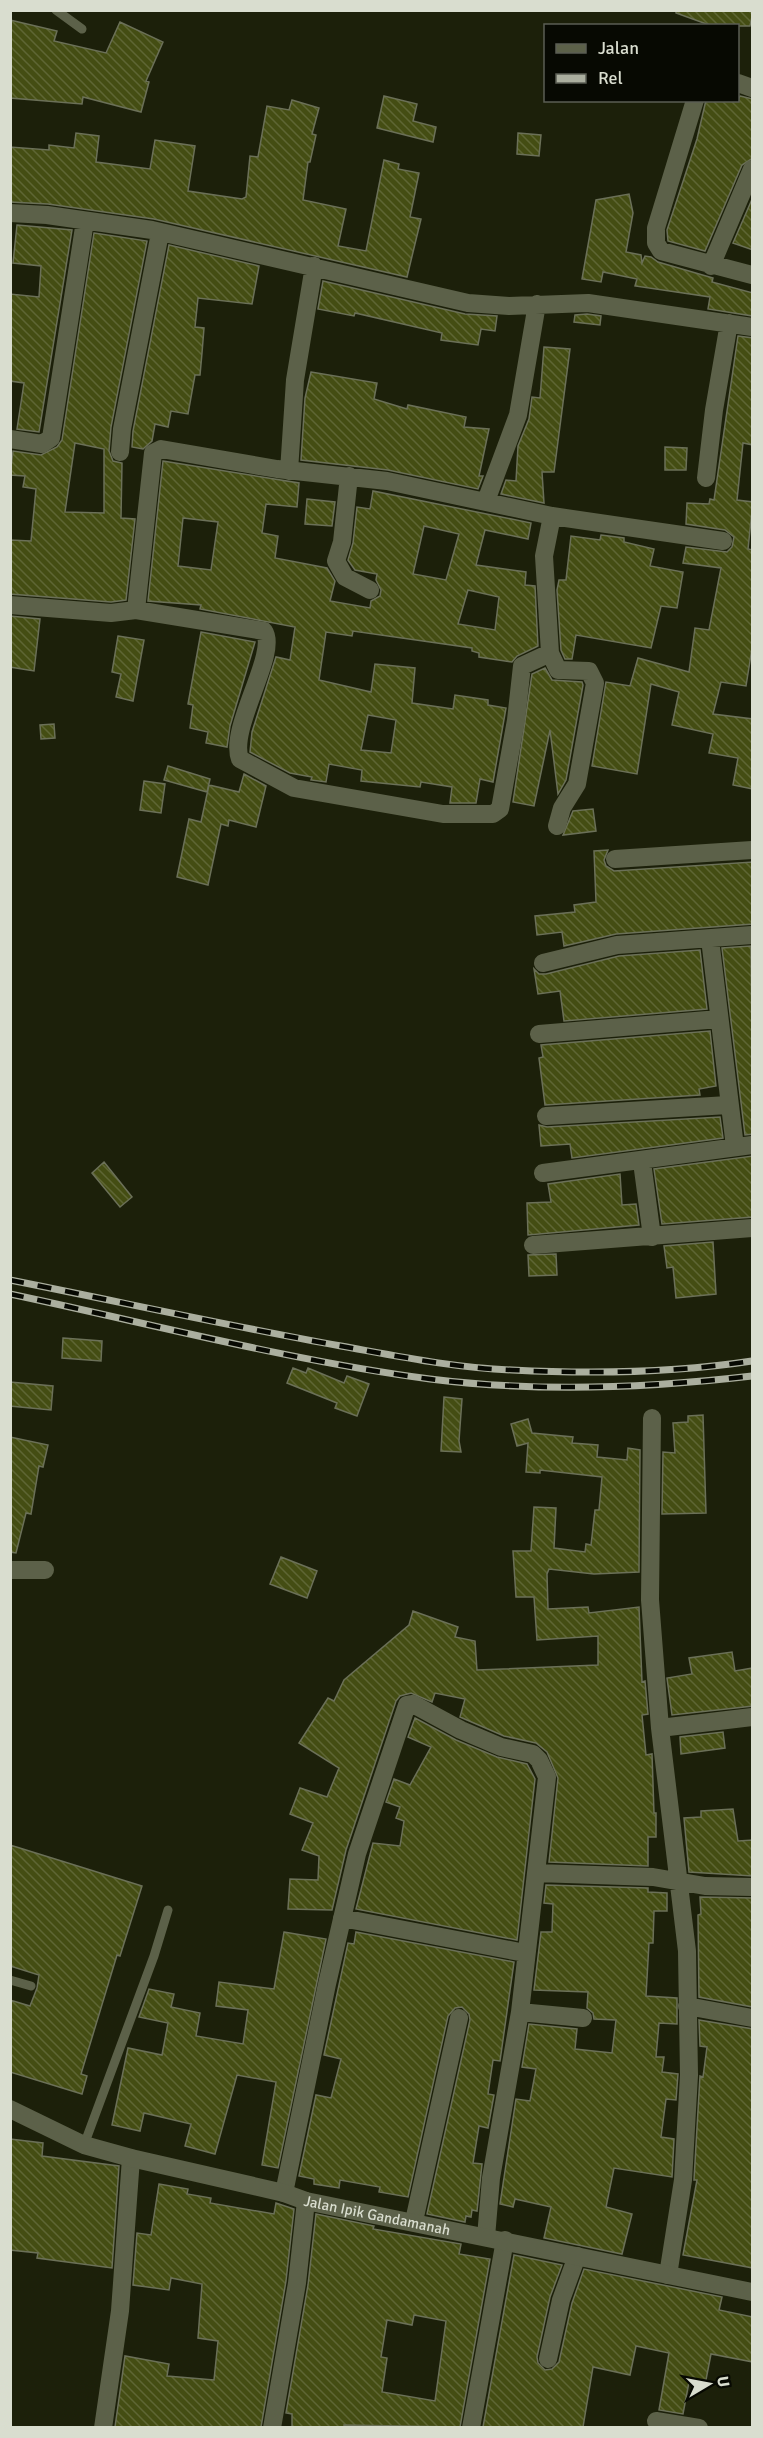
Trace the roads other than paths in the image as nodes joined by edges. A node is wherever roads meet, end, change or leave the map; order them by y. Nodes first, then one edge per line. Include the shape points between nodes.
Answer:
1 (56, 10) edge
2 (82, 29) dead end
3 (739, 82) edge
4 (753, 88) edge
5 (694, 102) edge
6 (753, 170) edge
7 (10, 213) edge
8 (85, 222) junction
9 (160, 233) junction
10 (314, 266) junction
11 (711, 266) junction
12 (753, 275) edge
13 (537, 304) junction
14 (729, 323) junction
15 (753, 327) edge
16 (10, 439) edge
17 (120, 452) dead end
18 (289, 471) junction
19 (349, 476) junction
20 (706, 478) dead end
21 (486, 501) junction
22 (552, 516) junction
23 (723, 541) dead end
24 (370, 590) dead end
25 (10, 605) edge
26 (136, 610) junction
27 (550, 653) junction
28 (557, 826) dead end
29 (753, 850) edge
30 (615, 859) dead end
31 (753, 935) edge
32 (710, 939) junction
33 (543, 963) dead end
34 (719, 1018) junction
35 (540, 1034) dead end
36 (728, 1105) junction
37 (546, 1116) dead end
38 (744, 1147) edge
39 (642, 1162) junction
40 (543, 1173) dead end
41 (753, 1228) edge
42 (652, 1237) junction
43 (533, 1245) dead end
44 (652, 1418) dead end
45 (10, 1570) edge
46 (45, 1570) dead end
47 (753, 1718) edge
48 (660, 1728) junction
49 (537, 1873) junction
50 (677, 1882) junction
51 (753, 1887) edge
52 (168, 1910) dead end
53 (342, 1918) junction
54 (525, 1953) junction
55 (10, 1980) edge
56 (31, 1986) dead end
57 (687, 2007) junction
58 (520, 2012) junction
59 (459, 2018) dead end
60 (583, 2018) dead end
61 (753, 2018) edge
62 (10, 2109) edge
63 (84, 2145) junction
64 (131, 2158) junction
65 (284, 2193) junction
66 (306, 2201) junction
67 (414, 2221) junction
68 (495, 2238) junction
69 (577, 2256) junction
70 (668, 2275) junction
71 (753, 2292) edge
72 (548, 2359) dead end
73 (656, 2421) dead end
74 (104, 2427) edge
75 (272, 2427) edge
76 (471, 2427) edge
77 (699, 2427) edge

1 - 2 lane
3 - 4 street
5 - 11 street via 655,236 661,251
6 - 11 street
7 - 8 street
8 - 9 street
8 - 16 street via 51,438 42,444
9 - 10 street
9 - 17 street
10 - 13 street via 468,303
10 - 18 street via 295,380
11 - 12 street
13 - 14 street via 588,303
13 - 21 street via 518,415
14 - 15 street
14 - 20 street
18 - 19 street
18 - 26 street via 157,450 153,453
19 - 21 street
19 - 24 street via 336,561 345,577
21 - 22 street
22 - 23 street
22 - 27 street via 544,556
25 - 26 street via 111,613
26 - 27 street via 264,631 267,639 239,733 240,759 294,788 443,814 493,814 500,809 522,666
27 - 28 street via 558,670 589,671 595,683 577,784 562,808
29 - 30 street
31 - 32 street
32 - 33 street via 617,945
32 - 34 street
34 - 35 street
34 - 36 street
36 - 37 street
36 - 38 street
38 - 39 street
39 - 40 street
39 - 42 street
41 - 42 street
42 - 43 street
44 - 48 street via 649,1582
45 - 46 street
47 - 48 street
48 - 50 street
49 - 50 street via 653,1877
49 - 53 street via 547,1777 539,1760 533,1754 501,1747 461,1730 410,1704 375,1797
49 - 54 street
50 - 51 street
50 - 57 street via 687,1951
52 - 63 lane
53 - 54 street
53 - 65 street
54 - 58 street
55 - 56 lane
57 - 61 street
57 - 70 street via 689,2075 683,2180
58 - 60 street
58 - 68 street via 491,2178
59 - 67 street
62 - 63 street, Jalan Ipik Gandamanah
63 - 64 street, Jalan Ipik Gandamanah
64 - 65 street, Jalan Ipik Gandamanah
64 - 74 street via 120,2311
65 - 66 street, Jalan Ipik Gandamanah
66 - 67 street, Jalan Ipik Gandamanah
66 - 75 street via 297,2283
67 - 68 street, Jalan Ipik Gandamanah
68 - 69 street, Jalan Ipik Gandamanah
68 - 76 street
69 - 70 street, Jalan Ipik Gandamanah
69 - 72 street via 561,2300
70 - 71 street, Jalan Ipik Gandamanah
73 - 77 street

